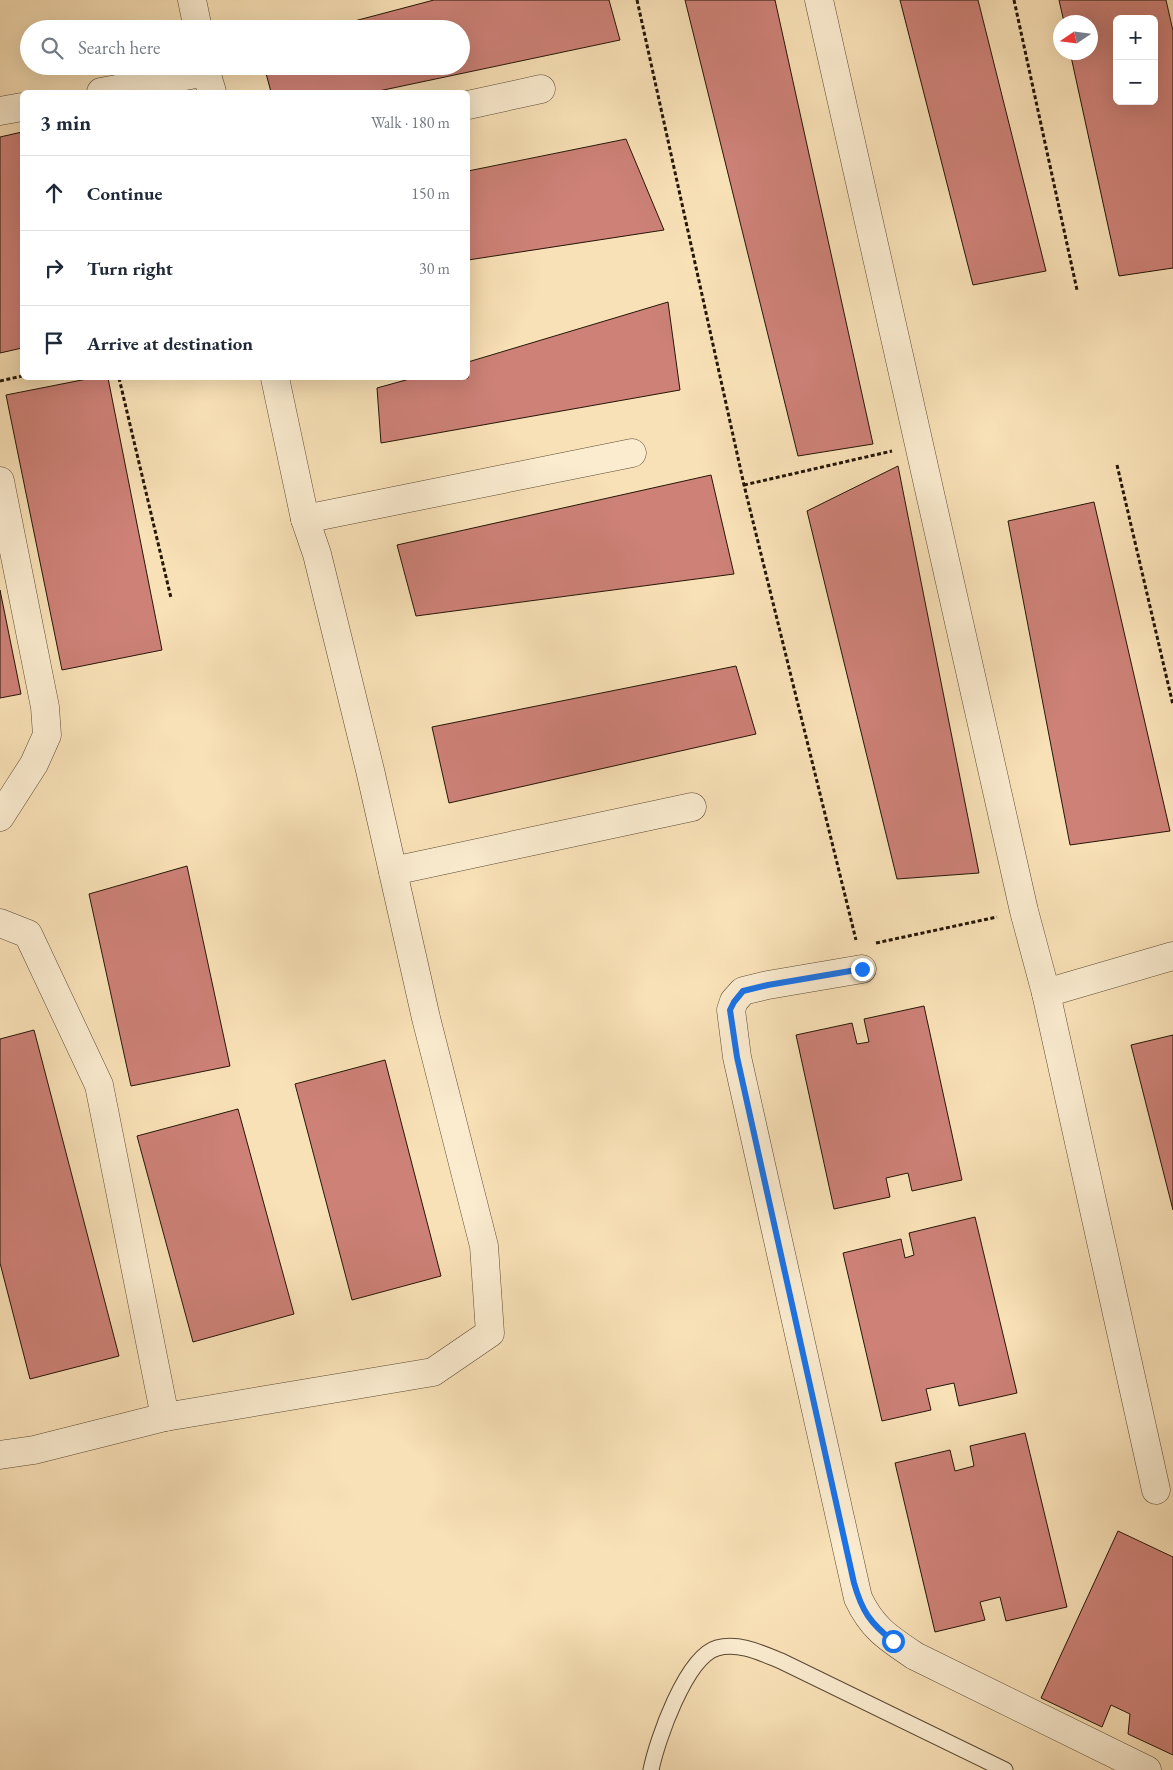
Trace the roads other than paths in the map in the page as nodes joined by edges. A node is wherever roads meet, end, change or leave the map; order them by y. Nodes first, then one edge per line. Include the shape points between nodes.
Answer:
1 (192, 0) edge
2 (819, 0) edge
3 (196, 20) edge
4 (208, 77) edge
5 (542, 89) dead end
6 (115, 90) edge
7 (470, 105) edge
8 (20, 107) edge
9 (0, 111) edge
10 (275, 380) edge
11 (632, 453) dead end
12 (0, 481) edge
13 (305, 519) junction
14 (692, 807) dead end
15 (0, 817) edge
16 (393, 871) junction
17 (0, 923) edge
18 (862, 954) road end
19 (1173, 956) edge
20 (1046, 993) junction
21 (165, 1417) junction
22 (0, 1455) edge
23 (1156, 1490) dead end
24 (651, 1770) edge
25 (1005, 1770) edge
26 (1147, 1770) edge

1 - 3 street
2 - 20 street via 1024,911
4 - 6 street
5 - 7 street
8 - 9 street
10 - 13 street
11 - 13 street
12 - 15 street via 48,735 34,764
13 - 16 street via 319,562
14 - 16 street
16 - 21 street via 426,1018 484,1246 490,1333 433,1372
17 - 21 street via 28,934 99,1085
18 - 26 street via 743,991 730,1010 737,1057 858,1598 875,1627 916,1656
19 - 20 street
20 - 23 street
21 - 22 street via 34,1450
24 - 25 lane via 667,1716 696,1664 706,1652 736,1647 751,1649 781,1661

